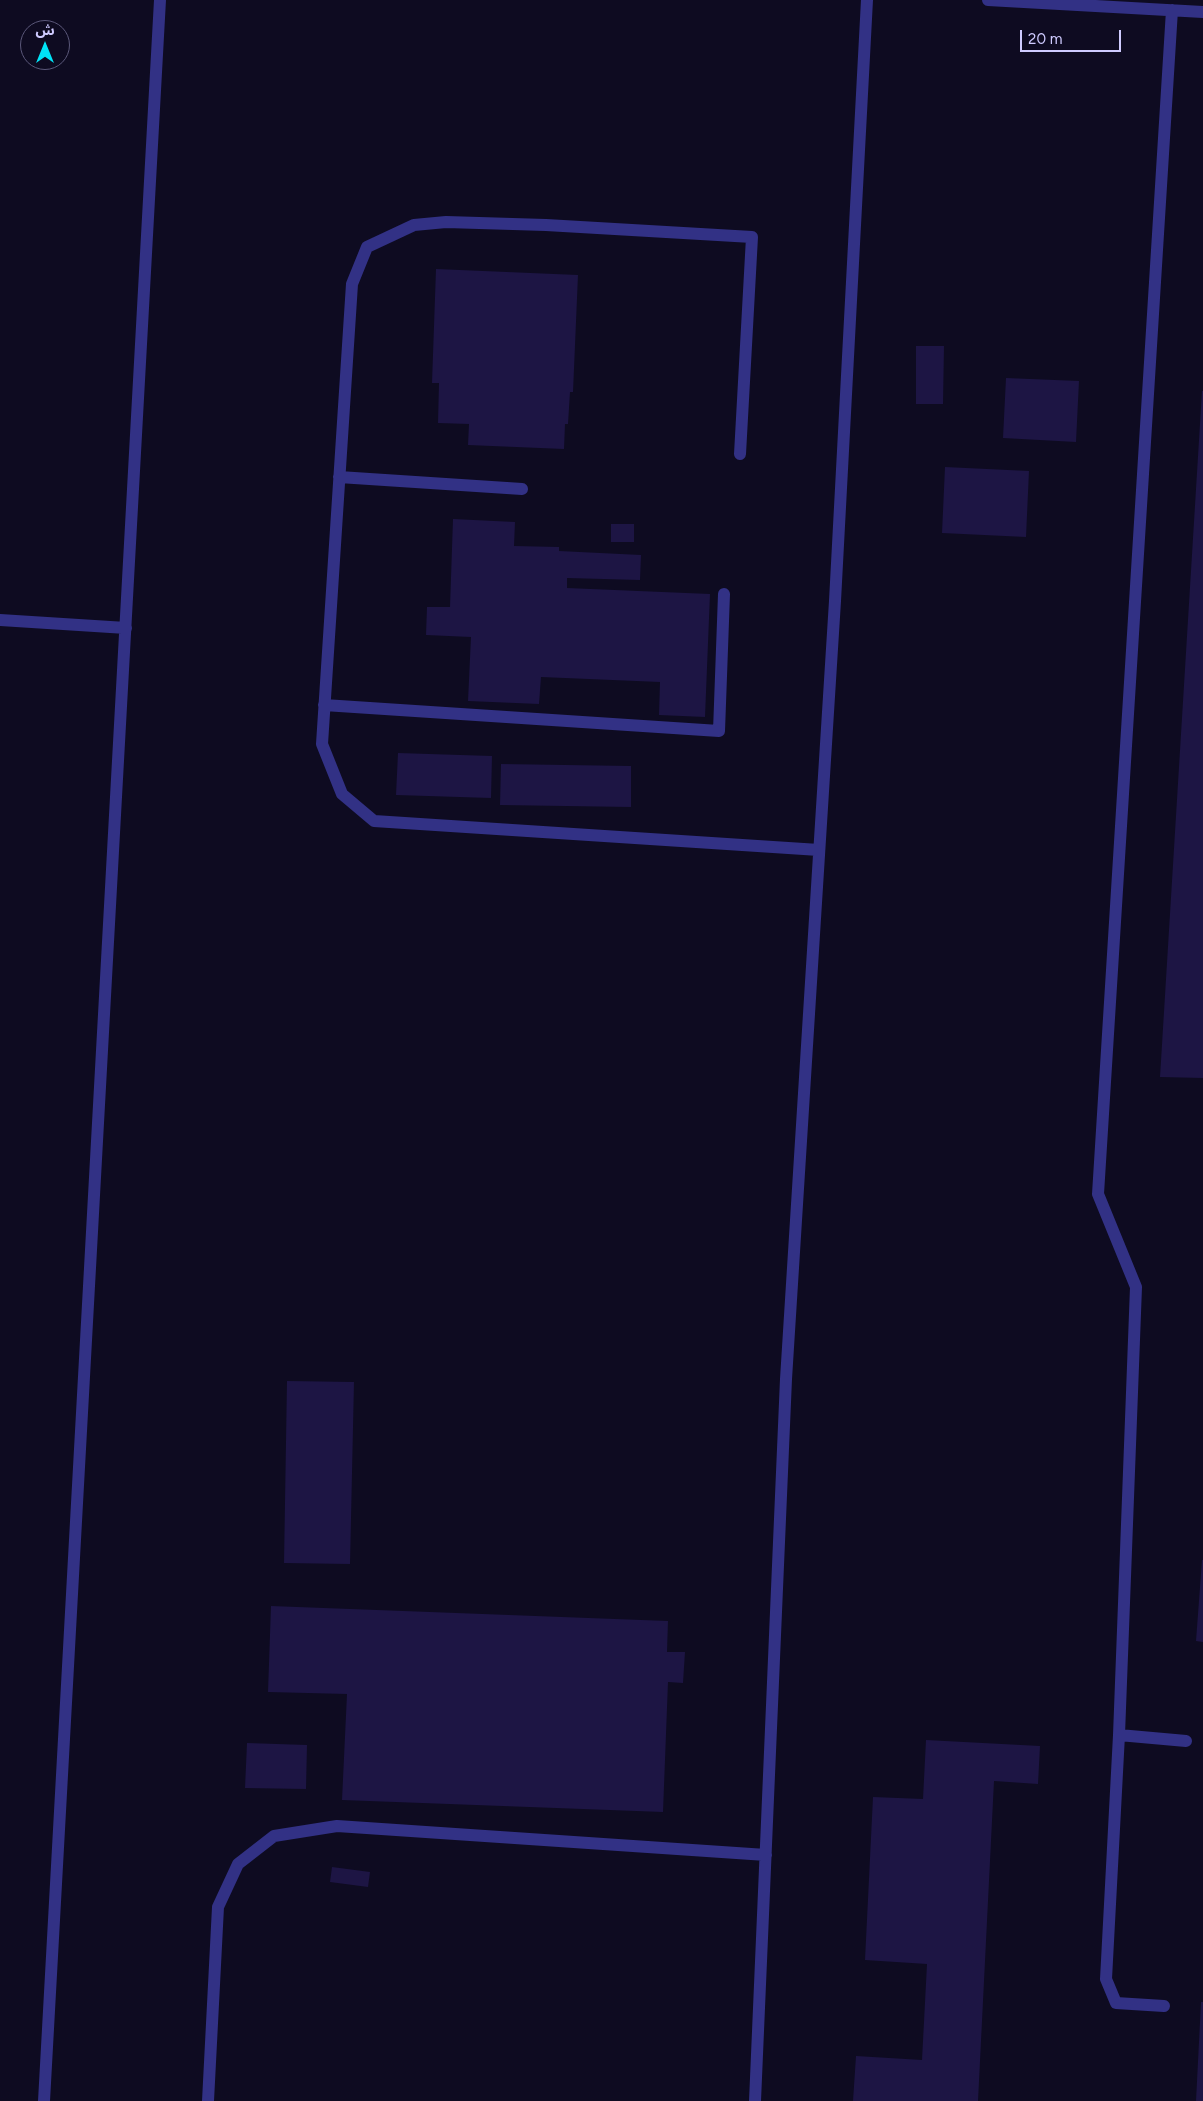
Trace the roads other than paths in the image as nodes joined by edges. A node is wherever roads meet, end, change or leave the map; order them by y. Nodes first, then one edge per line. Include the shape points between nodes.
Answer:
1 (160, 0) edge
2 (867, 0) edge
3 (988, 0) edge
4 (1172, 10) junction
5 (1203, 12) edge
6 (740, 454) dead end
7 (339, 477) junction
8 (522, 490) dead end
9 (724, 594) dead end
10 (0, 620) edge
11 (126, 628) junction
12 (324, 705) junction
13 (819, 850) junction
14 (1119, 1735) junction
15 (1186, 1741) dead end
16 (766, 1855) junction
17 (1164, 2006) dead end
18 (44, 2101) edge
19 (208, 2101) edge
20 (755, 2101) edge

1 - 11 lane
2 - 13 lane
3 - 4 lane
4 - 5 lane
4 - 14 lane via 1098,1194 1136,1287
6 - 7 lane via 752,238 446,222 414,225 367,247 352,284
7 - 8 lane
7 - 12 lane
9 - 12 lane via 719,731
10 - 11 lane
11 - 18 lane
12 - 13 lane via 322,744 342,794 374,821
13 - 16 lane via 786,1379
14 - 15 lane
14 - 17 lane via 1106,1979 1116,2002
16 - 19 lane via 337,1826 274,1836 238,1864 218,1907
16 - 20 lane

